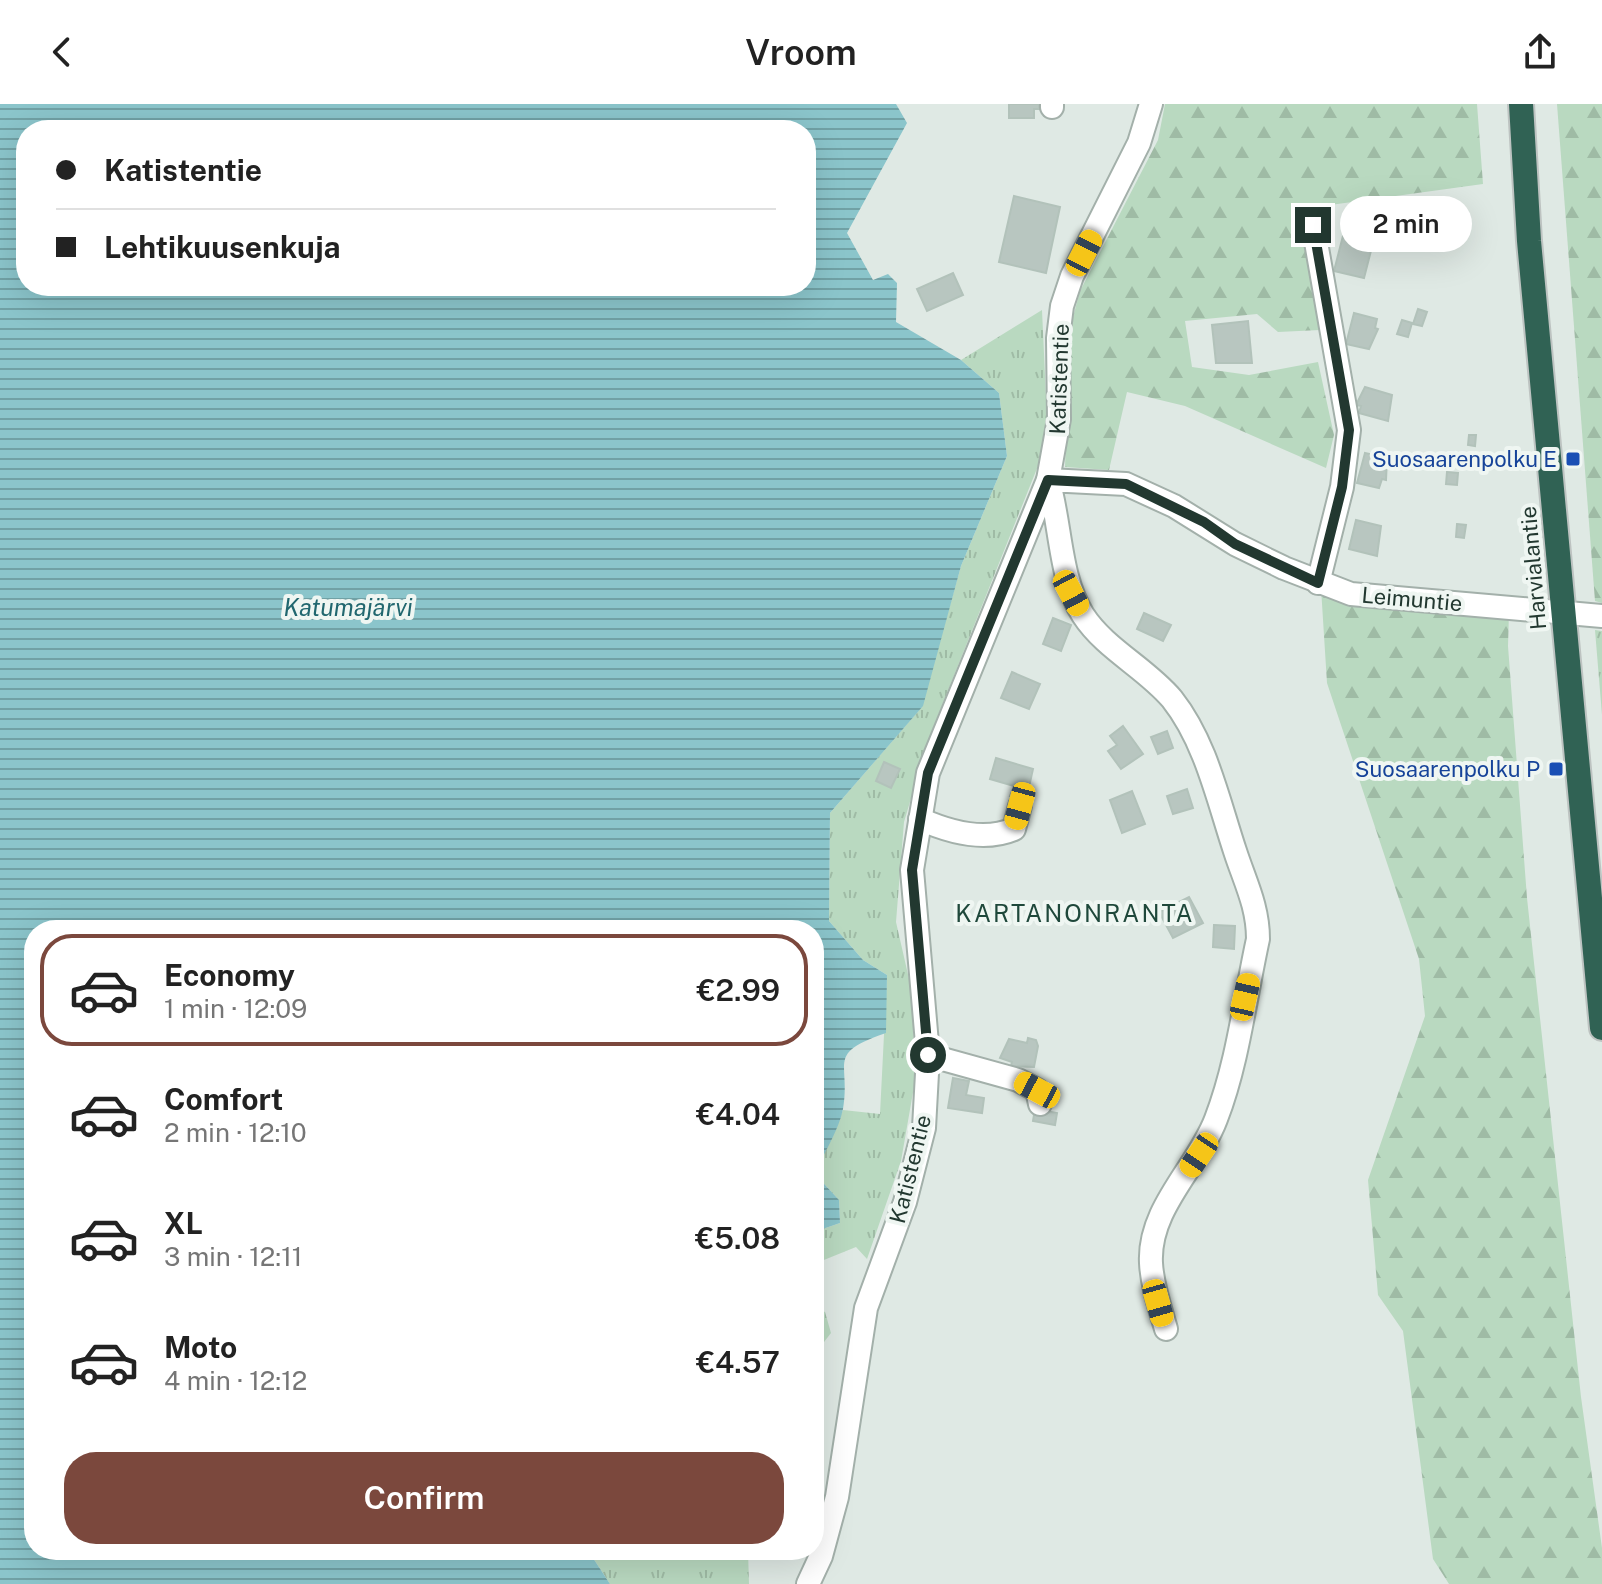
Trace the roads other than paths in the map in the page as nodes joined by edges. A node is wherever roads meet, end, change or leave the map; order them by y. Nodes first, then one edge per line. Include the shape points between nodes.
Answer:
1 (1151, 104) edge
2 (1521, 104) edge
3 (1313, 225) dead end
4 (1048, 480) junction
5 (1318, 583) junction
6 (1563, 611) junction
7 (1602, 616) edge
8 (1020, 806) dead end
9 (920, 819) junction
10 (1602, 1028) edge
11 (928, 1055) junction
12 (1040, 1104) dead end
13 (1166, 1329) dead end
14 (824, 1545) edge
15 (819, 1560) edge
16 (808, 1584) edge

1 - 4 street, Katistentie via 1139,143 1062,306 1059,419
2 - 6 highway, Harvialantie
3 - 5 street via 1349,430 1342,487
4 - 5 street, Leimuntie via 1100,481 1138,489
4 - 9 street, Katistentie via 928,773
4 - 13 street, Katistentie via 1071,593 1091,625 1143,670 1186,721 1204,758 1258,920 1216,1119 1161,1215 1152,1241 1151,1263
5 - 6 street, Leimuntie via 1351,594
6 - 7 street, Leimuntie
6 - 10 highway, Harvialantie
8 - 9 street via 1014,829 1000,835 957,832
9 - 11 street, Katistentie via 912,870
11 - 12 street via 1018,1080 1037,1090
11 - 14 street, Katistentie via 924,1128 905,1202 866,1308 837,1497
15 - 16 street, Katistentie

